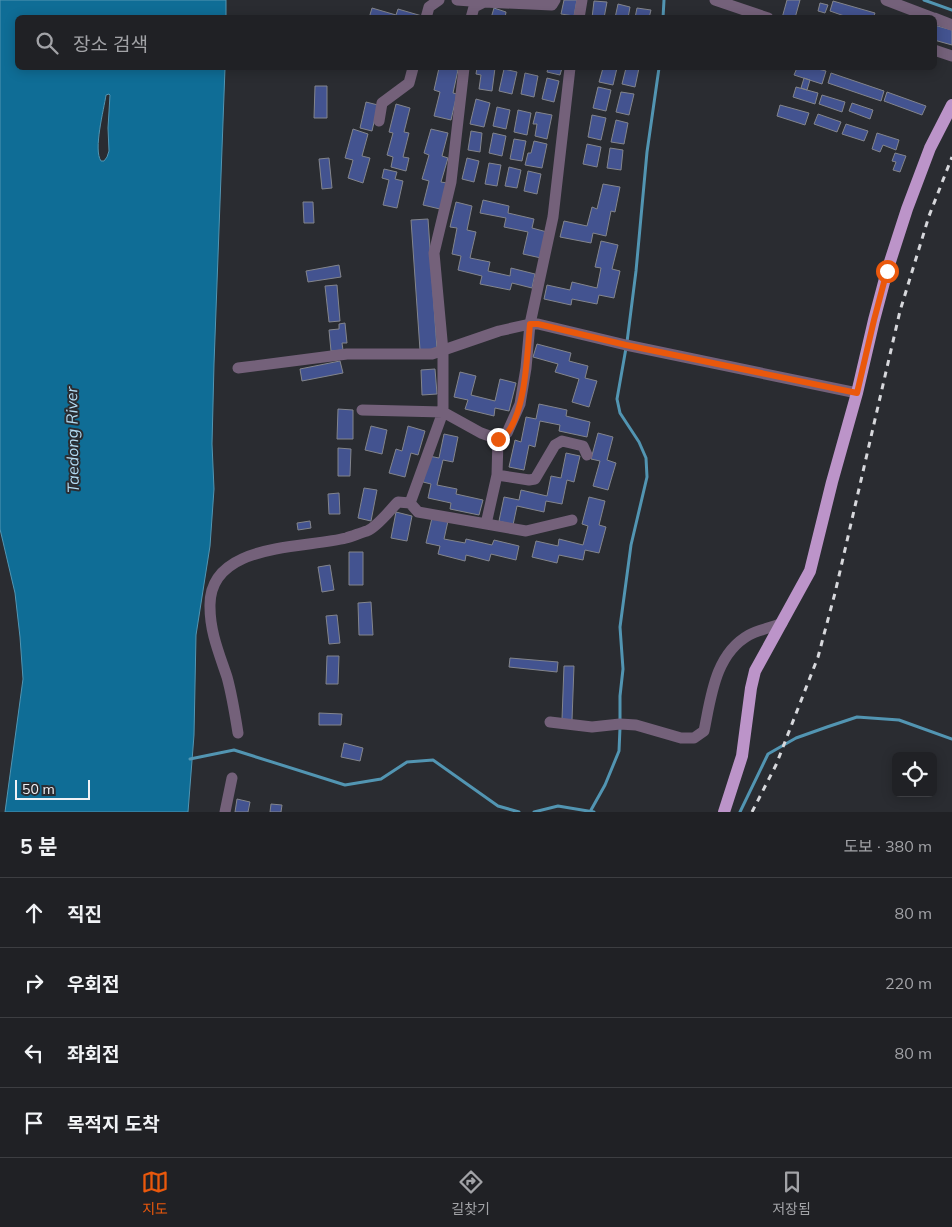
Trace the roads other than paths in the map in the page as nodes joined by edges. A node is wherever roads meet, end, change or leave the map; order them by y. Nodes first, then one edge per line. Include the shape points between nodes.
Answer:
1 (439, 0) edge
2 (457, 0) edge
3 (555, 0) edge
4 (582, 0) edge
5 (715, 0) edge
6 (886, 0) edge
7 (484, 2) junction
8 (427, 15) edge
9 (472, 15) edge
10 (579, 15) edge
11 (759, 15) edge
12 (926, 15) edge
13 (937, 19) edge
14 (952, 24) edge
15 (937, 51) edge
16 (952, 56) edge
17 (412, 70) edge
18 (464, 70) edge
19 (570, 70) edge
20 (952, 104) edge
21 (379, 121) dead end
22 (530, 324) junction
23 (443, 351) junction
24 (238, 368) dead end
25 (857, 393) junction
26 (362, 410) dead end
27 (443, 412) junction
28 (498, 439) junction
29 (587, 455) dead end
30 (497, 475) junction
31 (410, 503) junction
32 (572, 520) dead end
33 (486, 524) junction
34 (782, 623) junction
35 (550, 722) dead end
36 (238, 733) dead end
37 (232, 778) dead end
38 (225, 812) edge
39 (724, 812) edge

1 - 8 street via 429,7
2 - 7 street
3 - 7 street via 552,5
4 - 10 street
5 - 11 street
6 - 12 street
7 - 9 street via 474,7
13 - 14 street
15 - 16 street
17 - 21 street via 409,83 382,103
18 - 23 street via 451,182 434,253
19 - 22 street via 553,217
20 - 25 main road via 930,148 907,209 874,320
22 - 23 street via 498,331
22 - 25 street
22 - 28 street via 520,404 507,433
23 - 24 street via 432,354 347,354
23 - 27 street
25 - 34 main road via 810,571
26 - 27 street
27 - 28 street
27 - 31 street
28 - 30 street
29 - 30 street via 583,446 562,441 555,445 535,479
30 - 33 street
31 - 33 street via 418,512
31 - 36 street via 398,502 370,530 346,538 260,552 231,565 220,574 212,588 210,623 227,678
32 - 33 street via 526,531
34 - 35 street via 749,636 734,647 712,686 704,730 694,738 681,738 636,725 592,727
34 - 39 main road via 755,670 742,756
37 - 38 street

